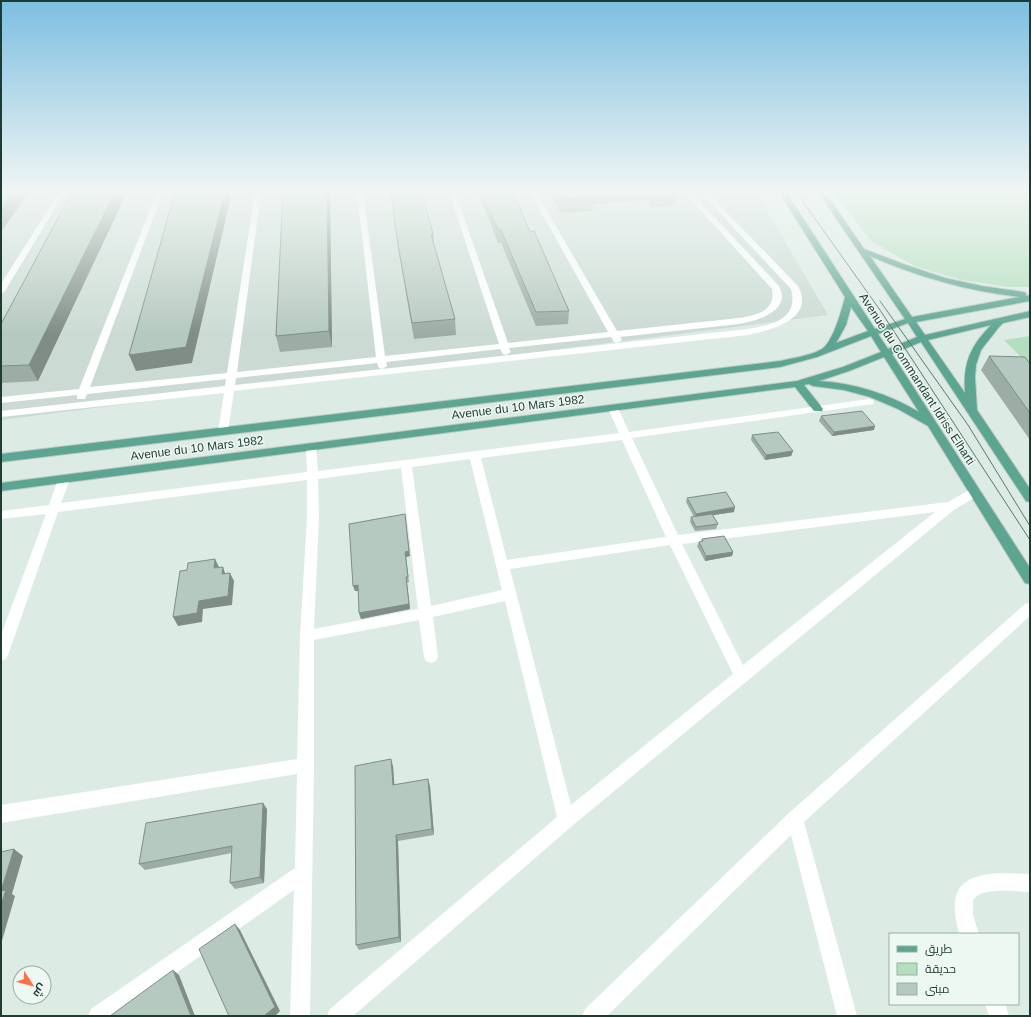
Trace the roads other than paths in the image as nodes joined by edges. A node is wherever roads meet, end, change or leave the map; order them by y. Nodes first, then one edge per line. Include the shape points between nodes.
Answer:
1 (33, 239) edge
2 (142, 239) edge
3 (251, 239) edge
4 (366, 239) edge
5 (468, 239) edge
6 (560, 239) edge
7 (731, 239) edge
8 (749, 239) edge
9 (812, 239) edge
10 (855, 239) edge
11 (863, 251) junction
12 (1, 292) edge
13 (849, 297) junction
14 (1030, 297) edge
15 (1030, 314) edge
16 (1019, 316) junction
17 (1030, 318) edge
18 (1002, 319) junction
19 (910, 320) junction
20 (873, 332) junction
21 (614, 334) junction
22 (923, 338) junction
23 (620, 345) junction
24 (504, 346) junction
25 (827, 350) junction
26 (886, 352) junction
27 (508, 358) junction
28 (381, 359) junction
29 (382, 372) junction
30 (231, 376) junction
31 (802, 383) junction
32 (229, 389) junction
33 (83, 392) junction
34 (1, 400) edge
35 (869, 402) dead end
36 (78, 405) junction
37 (613, 408) junction
38 (818, 409) junction
39 (972, 411) junction
40 (1, 414) edge
41 (933, 427) junction
42 (223, 431) junction
43 (625, 436) junction
44 (311, 447) junction
45 (475, 455) junction
46 (1, 458) edge
47 (406, 464) junction
48 (314, 476) junction
49 (64, 479) junction
50 (1, 487) edge
51 (974, 492) junction
52 (1030, 498) edge
53 (951, 506) junction
54 (54, 507) junction
55 (1, 515) edge
56 (674, 540) junction
57 (504, 565) junction
58 (1030, 579) edge
59 (510, 594) junction
60 (1030, 608) edge
61 (425, 613) junction
62 (307, 636) junction
63 (1, 655) edge
64 (431, 657) dead end
65 (741, 676) junction
66 (306, 765) junction
67 (1, 814) edge
68 (795, 819) junction
69 (566, 820) junction
70 (304, 872) junction
71 (1030, 883) edge
72 (969, 933) edge
73 (995, 1005) edge
74 (98, 1016) edge
75 (300, 1016) edge
76 (337, 1016) edge
77 (592, 1016) edge
78 (847, 1016) edge
79 (999, 1016) edge

1 - 12 street
2 - 33 street
3 - 30 street
4 - 28 street
5 - 24 street
6 - 21 street
7 - 21 street via 772,283 777,292 777,301 770,310 749,319
8 - 23 street via 798,293 795,311 782,322 760,330
9 - 13 main road, Avenue du Commandant Idriss Elharti
10 - 11 main road
11 - 14 main road via 895,266 940,280
11 - 19 main road
13 - 20 main road, Avenue du Commandant Idriss Elharti
13 - 25 main road via 842,323
14 - 19 main road, Avenue du 10 Mars 1982
15 - 16 main road, Avenue du 10 Mars 1982
16 - 17 street
16 - 18 main road, Avenue du 10 Mars 1982
18 - 22 main road, Avenue du 10 Mars 1982
18 - 39 main road via 984,338 973,360 970,370
19 - 20 main road, Avenue du 10 Mars 1982
19 - 22 main road
20 - 25 main road, Avenue du 10 Mars 1982
20 - 26 main road, Avenue du Commandant Idriss Elharti
21 - 23 street
21 - 24 street
22 - 26 main road, Avenue du 10 Mars 1982
22 - 39 main road
23 - 27 street
24 - 27 street
24 - 28 street
25 - 42 main road, Avenue du 10 Mars 1982 via 780,364
26 - 31 main road, Avenue du 10 Mars 1982 via 846,369
26 - 41 main road, Avenue du Commandant Idriss Elharti
27 - 29 street
28 - 29 street
28 - 30 street
29 - 32 street
30 - 32 street
30 - 33 street
31 - 37 main road, Avenue du 10 Mars 1982
31 - 38 main road
31 - 41 main road via 839,386 873,394 906,408
32 - 36 street
32 - 42 street
33 - 34 street
33 - 36 street
35 - 38 street
36 - 40 street
37 - 43 street
37 - 44 main road, Avenue du 10 Mars 1982
38 - 43 street
39 - 52 main road
41 - 51 main road, Avenue du Commandant Idriss Elharti
42 - 46 main road, Avenue du 10 Mars 1982
43 - 45 street
43 - 56 street
44 - 48 street
44 - 49 main road, Avenue du 10 Mars 1982
45 - 47 street
45 - 57 street
47 - 48 street
47 - 61 street
48 - 54 street
48 - 62 street
49 - 50 main road, Avenue du 10 Mars 1982
49 - 54 street
51 - 53 street
51 - 58 main road, Avenue du Commandant Idriss Elharti
53 - 56 street
53 - 65 street
54 - 55 street
54 - 63 street
56 - 57 street
56 - 65 street
57 - 59 street
59 - 61 street
59 - 69 street
60 - 68 street
61 - 62 street
61 - 64 street
62 - 66 street
65 - 69 street
66 - 67 street
66 - 70 street
68 - 77 street
68 - 78 street
69 - 76 street
70 - 74 street
70 - 75 street
71 - 72 street via 983,882 970,887 963,897 964,919
73 - 79 street

